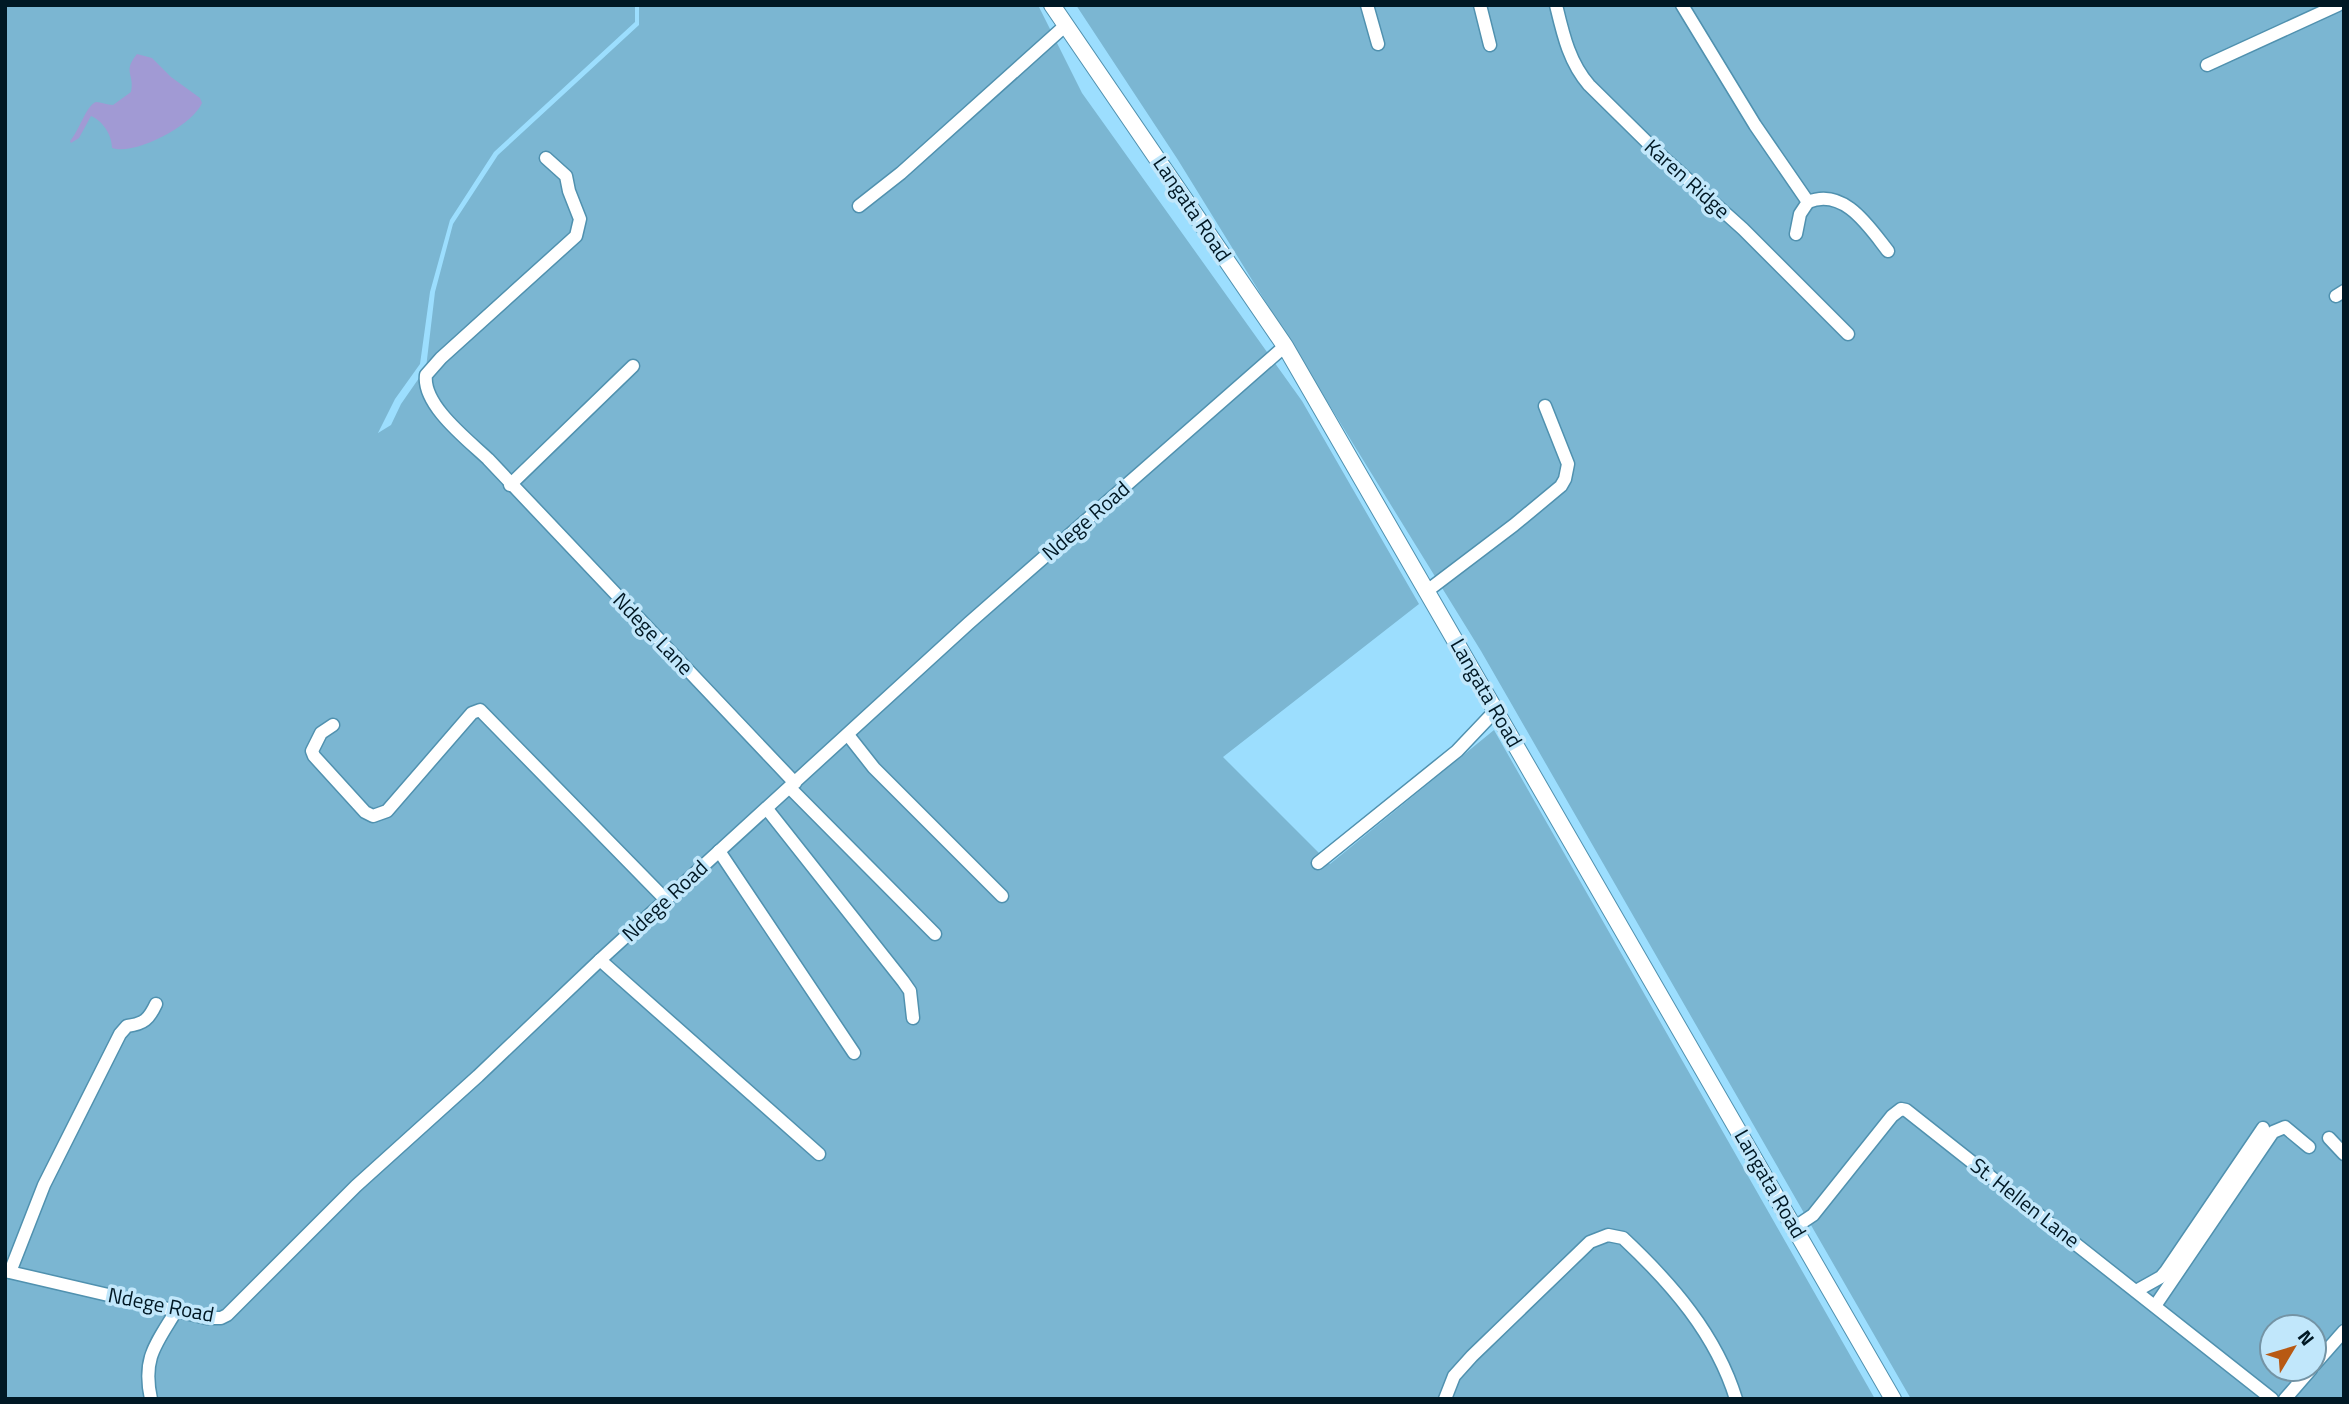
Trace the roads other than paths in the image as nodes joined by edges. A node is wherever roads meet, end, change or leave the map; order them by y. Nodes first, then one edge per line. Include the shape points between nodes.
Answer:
1 (1052, 5) edge
2 (1367, 5) edge
3 (1480, 5) edge
4 (1556, 5) edge
5 (1682, 5) edge
6 (2338, 5) edge
7 (1066, 25) junction
8 (1378, 44) dead end
9 (1490, 45) dead end
10 (2207, 65) dead end
11 (546, 158) dead end
12 (1808, 202) junction
13 (859, 206) dead end
14 (1796, 234) dead end
15 (1888, 251) dead end
16 (1847, 334) dead end
17 (1285, 346) junction
18 (633, 366) dead end
19 (1545, 406) dead end
20 (510, 485) junction
21 (1427, 591) junction
22 (1496, 710) junction
23 (333, 725) dead end
24 (848, 735) junction
25 (793, 785) junction
26 (767, 809) junction
27 (719, 852) junction
28 (1318, 863) dead end
29 (1002, 896) dead end
30 (667, 901) junction
31 (934, 934) dead end
32 (600, 960) junction
33 (156, 1004) dead end
34 (913, 1018) dead end
35 (854, 1053) dead end
36 (2263, 1128) dead end
37 (2329, 1138) dead end
38 (2309, 1147) dead end
39 (819, 1154) dead end
40 (2344, 1154) edge
41 (1795, 1227) junction
42 (8, 1272) edge
43 (2136, 1291) junction
44 (2155, 1306) junction
45 (176, 1311) junction
46 (2344, 1331) edge
47 (2328, 1349) edge
48 (2298, 1383) edge
49 (151, 1399) edge
50 (1445, 1399) edge
51 (1736, 1399) edge
52 (1893, 1399) edge
53 (2272, 1399) edge
54 (2285, 1399) edge

1 - 7 main road, Langata Road
2 - 8 street
3 - 9 street
4 - 16 street, Karen Ridge via 1569,54 1589,85
5 - 12 street
6 - 10 street
7 - 13 street
7 - 17 main road, Langata Road
11 - 20 street, Ndege Lane via 566,176 580,219 576,236 441,358 425,382 433,403
12 - 14 street
12 - 15 street via 1818,198 1845,204
17 - 21 main road, Langata Road
17 - 24 street, Ndege Road
18 - 20 street
19 - 21 street via 1569,464 1561,486
20 - 25 street, Ndege Lane
21 - 22 main road, Langata Road
22 - 28 street via 1457,751
22 - 41 main road, Langata Road
23 - 30 street via 321,733 314,756 373,816 387,811 472,713 480,710
24 - 25 street, Ndege Road
24 - 29 street via 874,768
25 - 26 street, Ndege Road
25 - 31 street, Ndege Lane
26 - 27 street, Ndege Road
26 - 34 street via 910,991
27 - 30 street, Ndege Road
27 - 35 street
30 - 32 street, Ndege Road
32 - 39 street
32 - 45 street, Ndege Road via 356,1186 233,1311 221,1318 207,1318
33 - 42 street via 149,1018 127,1026 120,1034 44,1185
36 - 43 street via 2166,1271
37 - 40 street
38 - 44 street via 2285,1127 2273,1132
41 - 43 street, St. Hellen Lane via 1812,1215 1892,1115 1906,1110
41 - 52 main road, Langata Road
42 - 45 street, Ndege Road
43 - 44 street, St. Hellen Lane
44 - 53 street, St. Hellen Lane
45 - 49 street via 150,1356
46 - 47 street
48 - 54 street
50 - 51 street via 1454,1376 1472,1356 1590,1242 1608,1235 1623,1238 1690,1311 1713,1344

